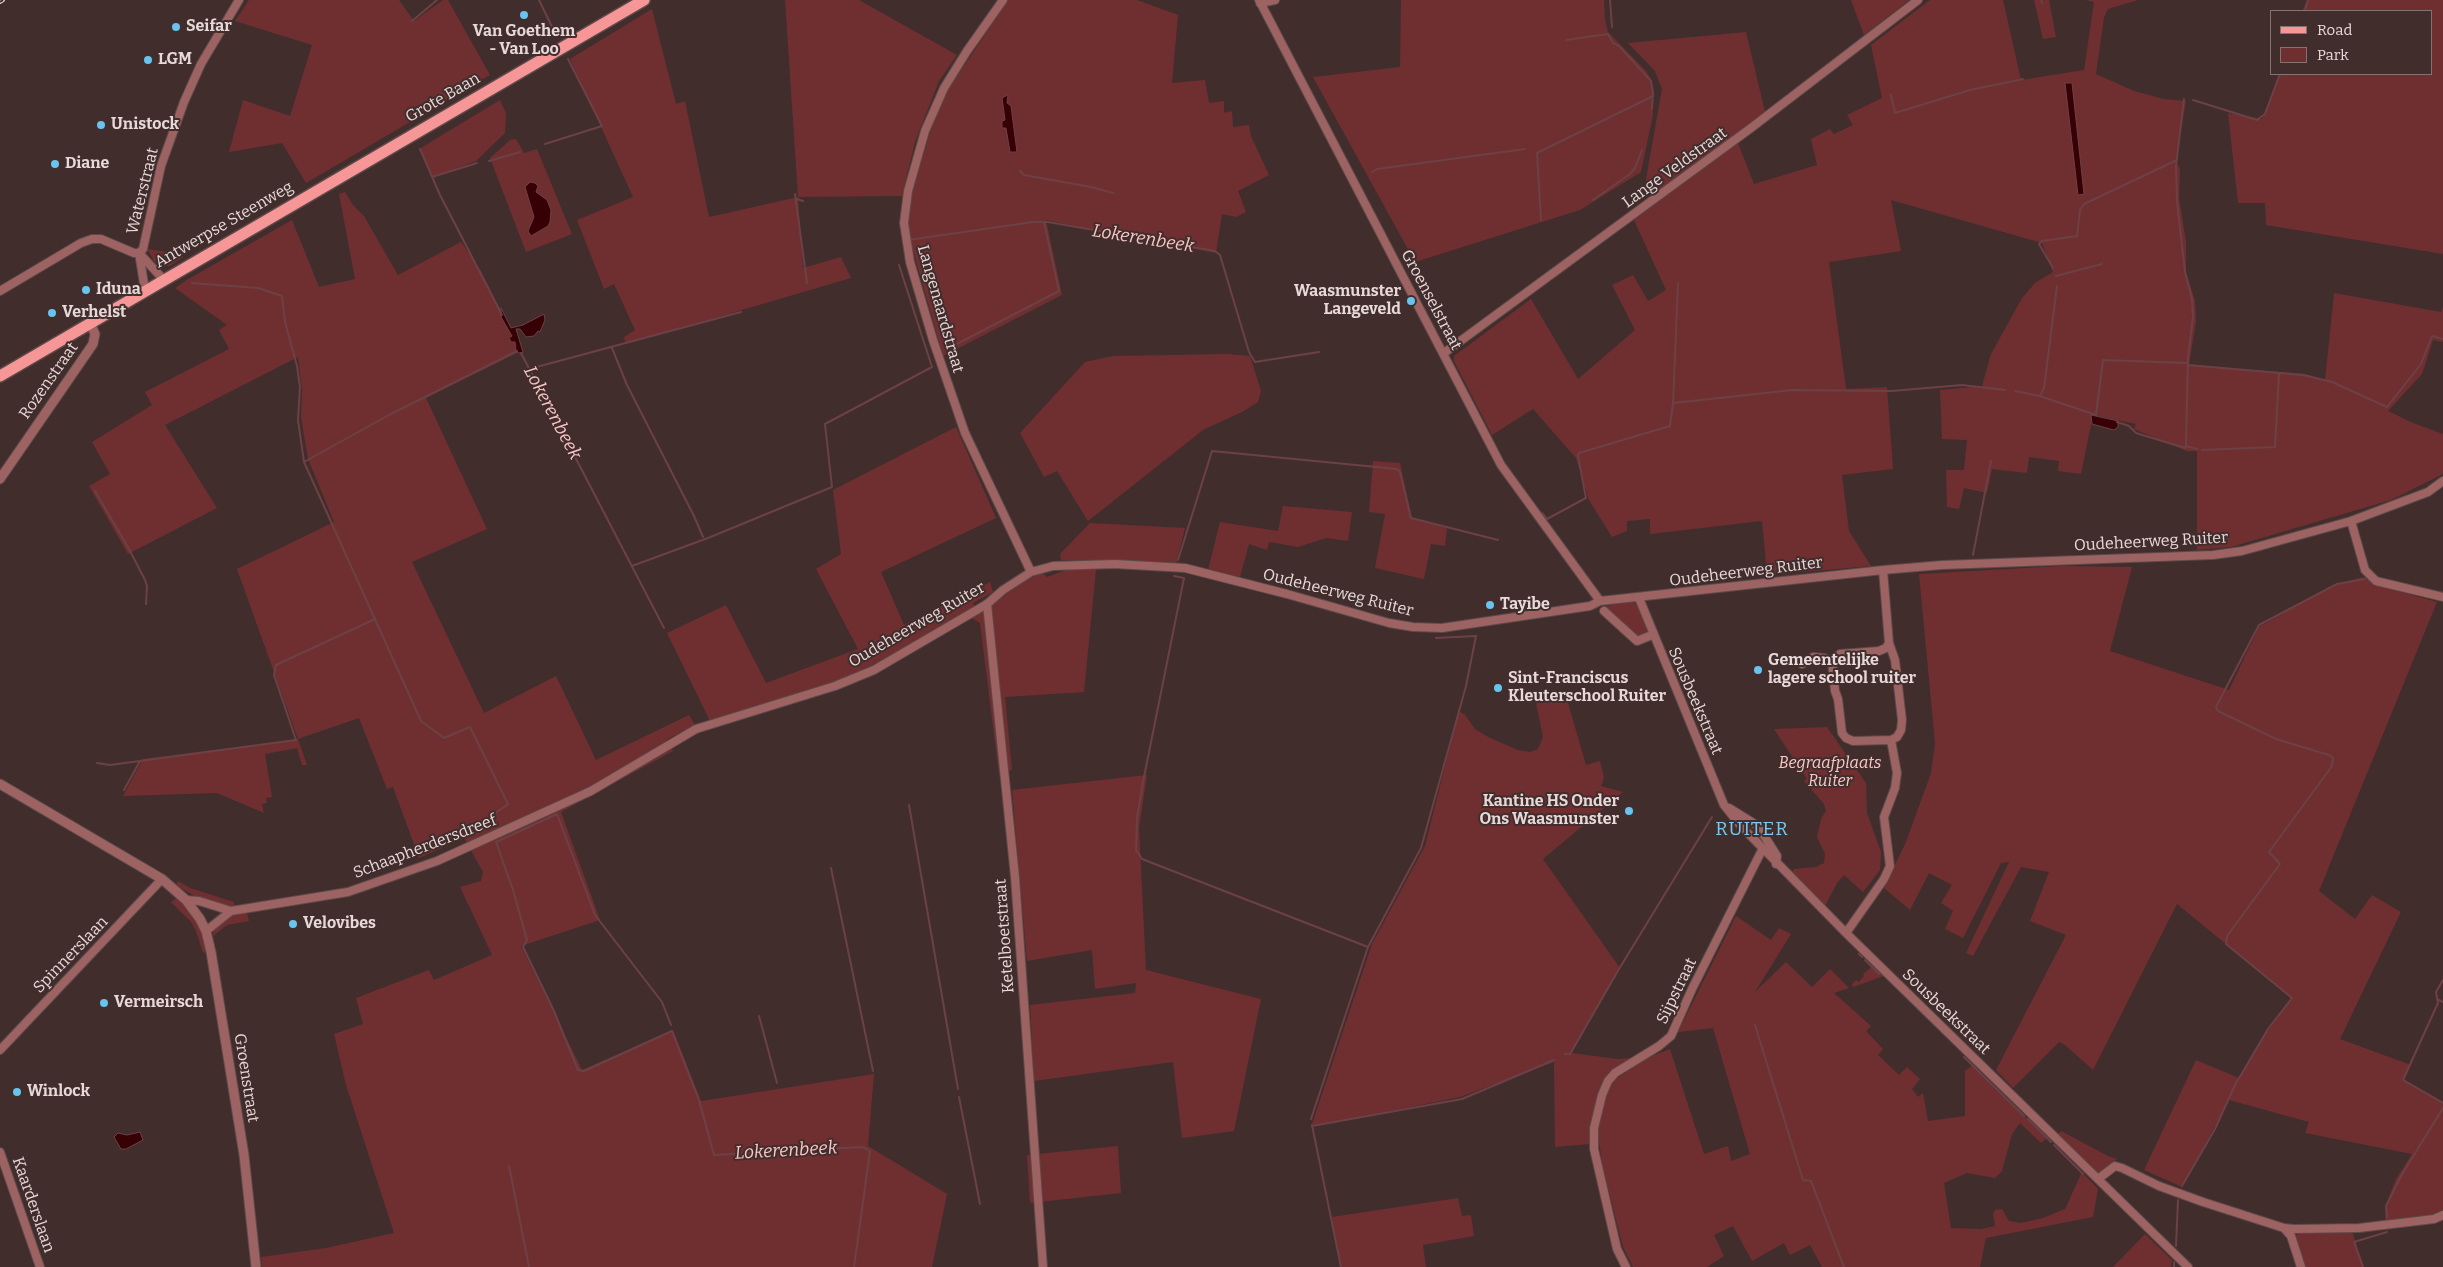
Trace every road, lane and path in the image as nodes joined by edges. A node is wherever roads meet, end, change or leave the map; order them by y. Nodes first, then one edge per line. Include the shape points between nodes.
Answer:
1 (239, 0) edge
2 (644, 0) edge
3 (1003, 0) edge
4 (1275, 0) edge
5 (1918, 0) edge
6 (1260, 2) edge
7 (310, 194) joint
8 (139, 253) junction
9 (163, 279) junction
10 (145, 290) junction
11 (0, 291) edge
12 (90, 323) junction
13 (1444, 353) junction
14 (0, 376) edge
15 (0, 479) edge
16 (2443, 481) edge
17 (2351, 521) junction
18 (1883, 570) junction
19 (1031, 572) junction
20 (2443, 597) edge
21 (1639, 598) junction
22 (1600, 601) junction
23 (987, 604) junction
24 (1604, 611) dead end
25 (1652, 635) junction
26 (1889, 643) junction
27 (1832, 661) junction
28 (1802, 664) dead end
29 (1891, 740) junction
30 (0, 784) edge
31 (1724, 805) junction
32 (513, 827) joint
33 (1762, 850) junction
34 (1776, 864) junction
35 (162, 879) junction
36 (186, 900) junction
37 (231, 911) junction
38 (206, 931) junction
39 (1846, 933) junction
40 (0, 1050) edge
41 (0, 1152) edge
42 (2098, 1179) junction
43 (2443, 1215) edge
44 (2284, 1228) junction
45 (40, 1267) edge
46 (256, 1267) edge
47 (1044, 1267) edge
48 (1626, 1267) edge
49 (2188, 1267) edge
50 (2301, 1267) edge

1 - 8 street, Waterstraat via 201,64 184,102 161,166 143,249
2 - 7 main road, Grote Baan
3 - 19 street, Langenaardstraat via 944,88 925,131 908,191 904,223 910,262 965,434
4 - 6 street
5 - 13 street, Lange Veldstraat via 1752,128
6 - 13 street, Groenselstraat
7 - 9 main road, Antwerpse Steenweg
8 - 9 street
8 - 10 street
8 - 11 street via 92,238
9 - 10 main road, Antwerpse Steenweg
10 - 12 main road, Antwerpse Steenweg
12 - 14 main road, Antwerpse Steenweg
12 - 15 street, Rozenstraat via 95,334 93,344
13 - 22 street, Groenselstraat via 1501,465
16 - 17 street, Oudeheerweg Ruiter via 2428,492
17 - 18 street, Oudeheerweg Ruiter via 2242,551 2213,555
17 - 20 street via 2365,570 2376,581
18 - 21 street, Oudeheerweg Ruiter
18 - 26 street
19 - 22 street, Oudeheerweg Ruiter via 1069,564 1185,568 1414,627 1442,628 1590,606
19 - 23 street, Oudeheerweg Ruiter
21 - 22 street, Oudeheerweg Ruiter
21 - 25 street, Sousbeekstraat
23 - 32 street, Oudeheerweg Ruiter via 874,670 827,689 696,729 592,791
23 - 47 street, Ketelboetstraat via 1015,877
24 - 25 street, Sousbeekstraat via 1637,641
25 - 31 street, Sousbeekstraat via 1680,694
26 - 27 street via 1879,650 1840,654
26 - 29 street via 1895,660 1902,720 1901,730
27 - 28 street via 1813,657
27 - 29 street via 1842,733 1854,741
29 - 39 street via 1895,788 1884,818 1890,866
30 - 35 street, Groenstraat
31 - 33 street, Sousbeekstraat
31 - 34 street, Sousbeekstraat via 1758,826 1777,856
32 - 37 street, Schaapherdersdreef via 437,861 348,892
33 - 34 street, Sousbeekstraat
33 - 48 street, Sijpstraat via 1671,1036 1615,1073 1602,1095 1594,1128 1594,1148 1617,1249
34 - 39 street, Sousbeekstraat
35 - 36 street, Groenstraat
35 - 40 street, Spinnerslaan
36 - 37 street
36 - 38 street, Groenstraat
37 - 38 street, Schaapherdersdreef
38 - 46 street, Groenstraat via 244,1155
39 - 42 street, Sousbeekstraat
41 - 45 street, Kaarderslaan
42 - 44 street via 2115,1166 2159,1186
42 - 49 street, Sousbeekstraat
43 - 44 street via 2359,1228
44 - 50 street via 2291,1236

